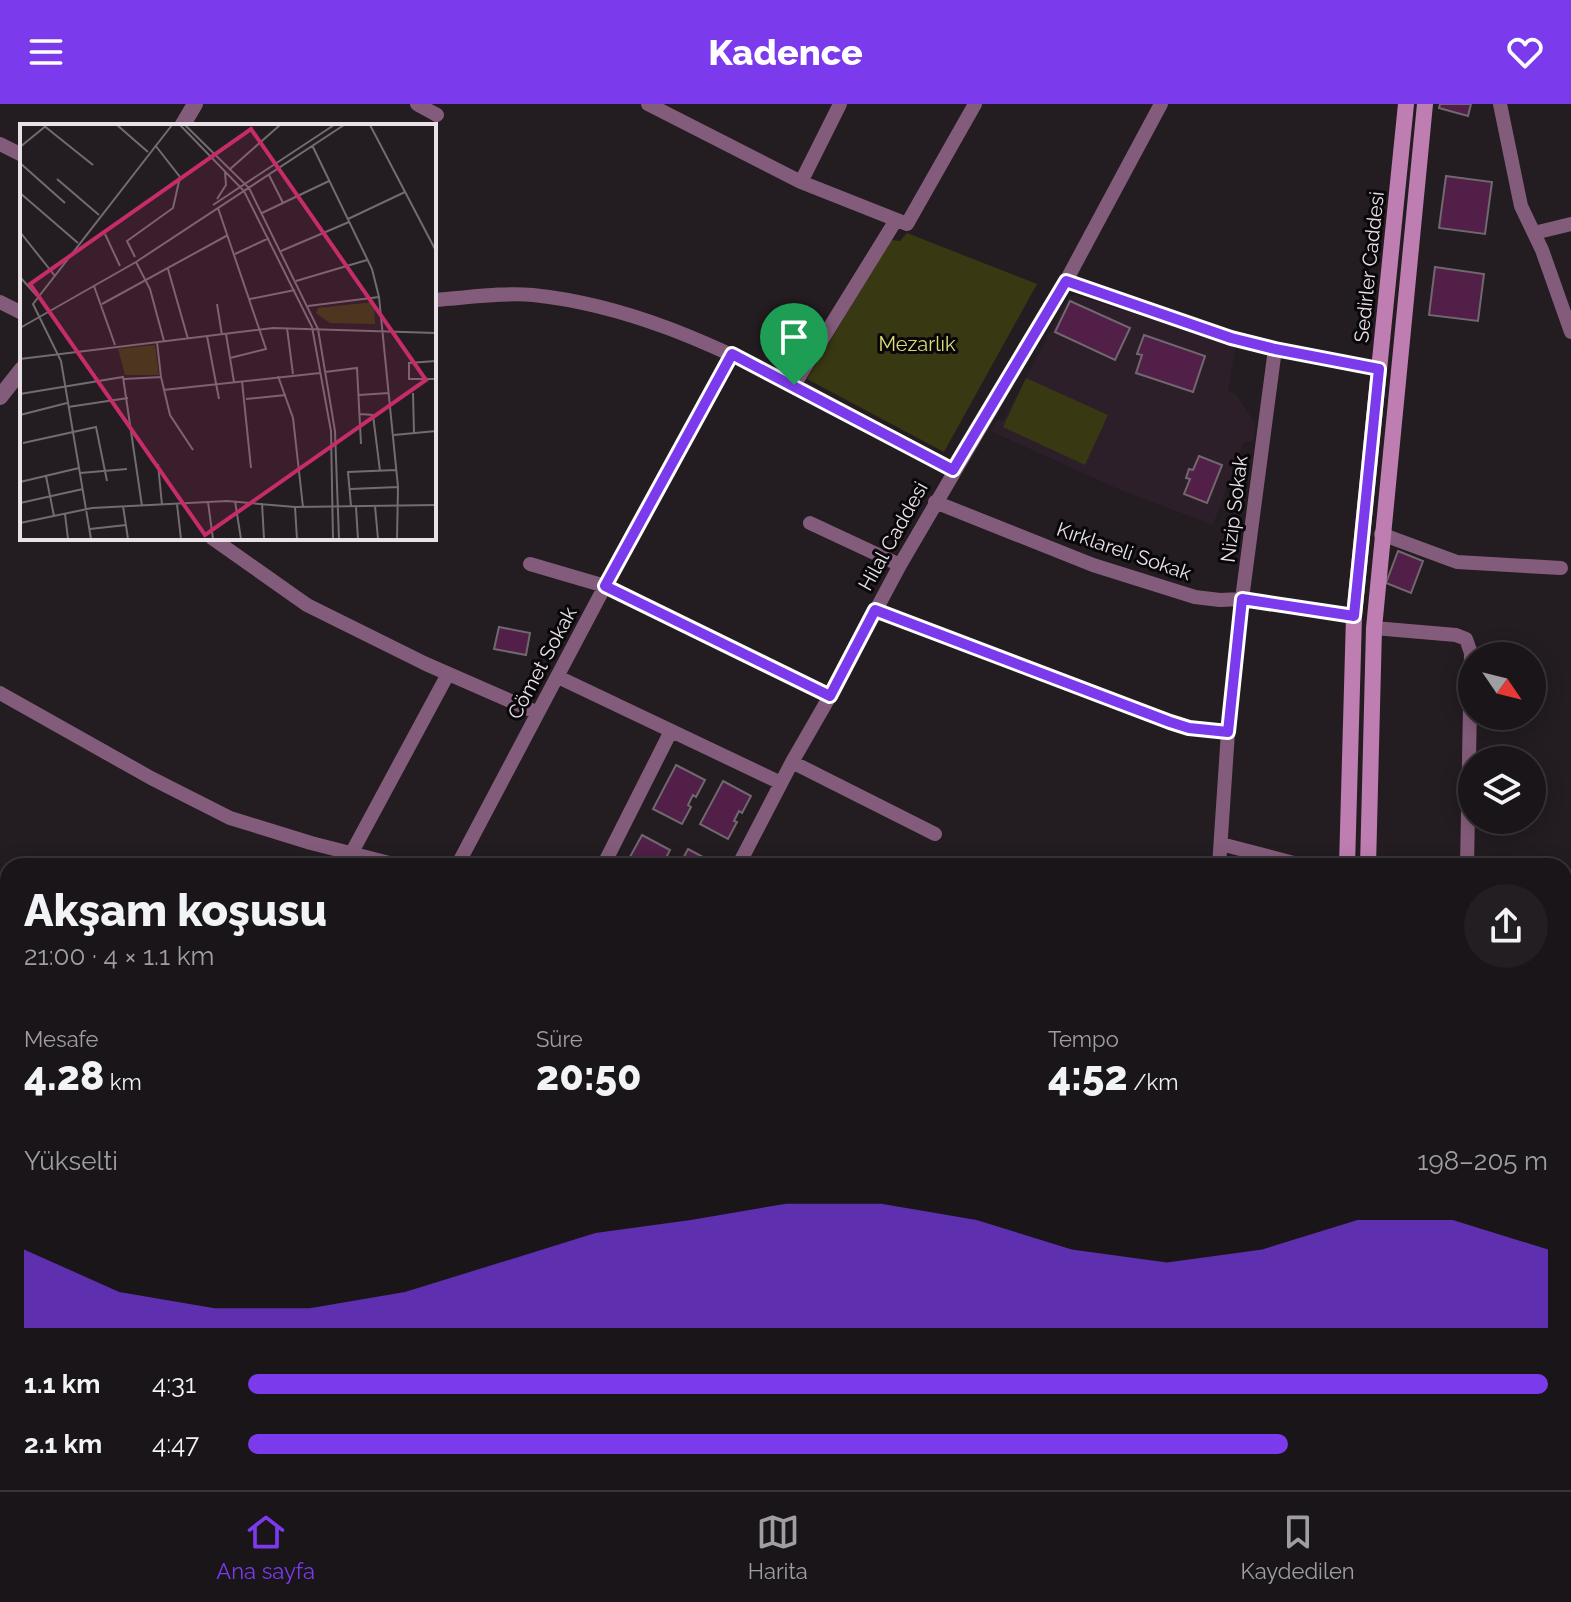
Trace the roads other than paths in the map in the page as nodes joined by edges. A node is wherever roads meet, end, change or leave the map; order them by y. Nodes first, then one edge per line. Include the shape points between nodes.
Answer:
1 (195, 104) edge
2 (417, 104) edge
3 (648, 104) edge
4 (840, 104) edge
5 (975, 104) edge
6 (1161, 104) edge
7 (1406, 104) edge
8 (1425, 104) edge
9 (1500, 104) edge
10 (437, 115) dead end
11 (183, 124) edge
12 (0, 144) edge
13 (20, 154) edge
14 (801, 182) junction
15 (896, 220) junction
16 (1571, 224) edge
17 (1534, 233) junction
18 (1066, 281) junction
19 (436, 300) edge
20 (0, 302) edge
21 (20, 312) edge
22 (1571, 332) edge
23 (1275, 349) junction
24 (732, 354) junction
25 (1379, 369) junction
26 (20, 372) edge
27 (794, 385) junction
28 (0, 397) edge
29 (953, 470) junction
30 (935, 502) junction
31 (810, 523) dead end
32 (1381, 534) junction
33 (215, 540) edge
34 (530, 564) dead end
35 (900, 565) junction
36 (1561, 568) dead end
37 (605, 586) junction
38 (1242, 599) junction
39 (875, 610) junction
40 (1354, 616) junction
41 (1374, 628) junction
42 (448, 674) junction
43 (558, 677) junction
44 (0, 693) edge
45 (830, 696) junction
46 (538, 713) junction
47 (671, 731) junction
48 (1228, 732) junction
49 (792, 762) junction
50 (781, 783) junction
51 (935, 834) dead end
52 (1221, 844) junction
53 (351, 854) junction
54 (368, 858) edge
55 (461, 858) edge
56 (607, 858) edge
57 (742, 858) edge
58 (1220, 858) edge
59 (1274, 858) edge
60 (1347, 858) edge
61 (1368, 858) edge
62 (1467, 858) edge

1 - 11 street
2 - 10 street
3 - 14 street
4 - 14 street
5 - 15 street via 907,224
6 - 18 street, Hilal Caddesi
7 - 25 main road, Sedirler Caddesi
8 - 32 main road, Sedirler Caddesi
9 - 17 street via 1521,206
12 - 13 street
14 - 15 street
15 - 27 street
16 - 17 street
17 - 22 street
18 - 23 street
18 - 29 street, Hilal Caddesi
19 - 24 street via 530,295 610,308
20 - 21 street
23 - 25 street
23 - 38 street, Nizip Sokak
24 - 27 street
24 - 37 street, Cömet Sokak
25 - 40 main road, Sedirler Caddesi
26 - 28 street
27 - 29 street
29 - 30 street, Hilal Caddesi
30 - 35 street, Hilal Caddesi
30 - 38 street, Kırklareli Sokak via 1093,565 1195,597
31 - 35 street
32 - 36 street via 1457,562
32 - 41 main road, Sedirler Caddesi
33 - 42 street via 307,605
34 - 37 street
35 - 39 street, Hilal Caddesi
37 - 43 street, Cömet Sokak
37 - 45 street
38 - 40 street, Kırklareli Sokak
38 - 48 street, Nizip Sokak
39 - 45 street, Hilal Caddesi
39 - 48 street via 1170,722
40 - 60 main road, Sedirler Caddesi
41 - 61 main road, Sedirler Caddesi
41 - 62 street via 1466,639 1471,653
42 - 46 street
42 - 53 street
43 - 46 street, Cömet Sokak
43 - 47 street
44 - 53 street via 230,818
45 - 49 street, Hilal Caddesi
46 - 55 street, Cömet Sokak
47 - 50 street
47 - 56 street
48 - 52 street, Nizip Sokak
49 - 50 street, Hilal Caddesi
49 - 51 street
50 - 57 street, Hilal Caddesi
52 - 58 street, Nizip Sokak
52 - 59 street
53 - 54 street

